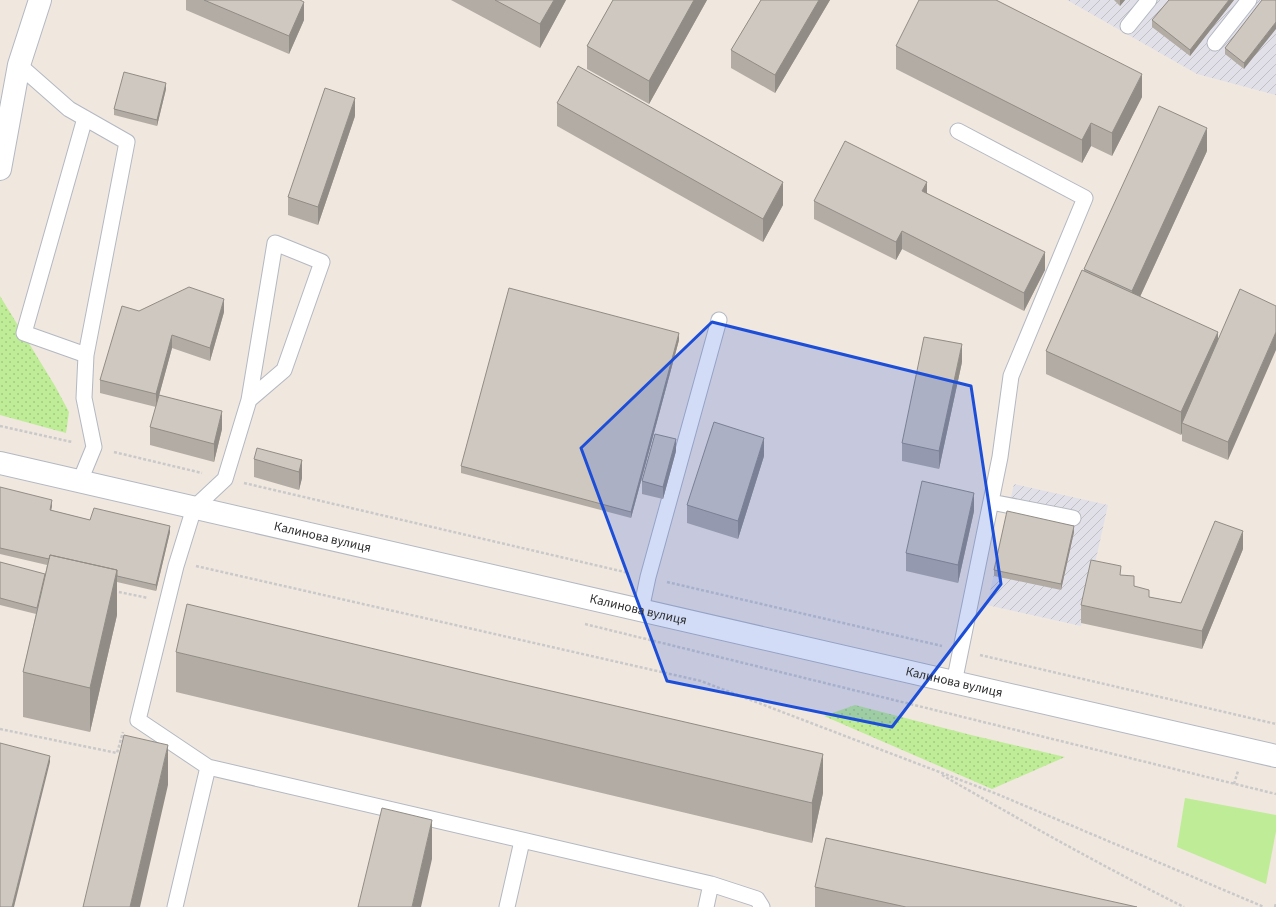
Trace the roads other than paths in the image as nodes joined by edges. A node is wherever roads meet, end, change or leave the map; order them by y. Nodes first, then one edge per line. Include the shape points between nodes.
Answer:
1 (40, 0) edge
2 (1149, 0) edge
3 (1249, 0) edge
4 (1128, 26) dead end
5 (1215, 43) dead end
6 (19, 64) junction
7 (85, 118) junction
8 (958, 131) dead end
9 (0, 169) edge
10 (719, 320) dead end
11 (86, 355) junction
12 (249, 400) junction
13 (0, 462) edge
14 (80, 481) junction
15 (991, 502) junction
16 (194, 508) junction
17 (1073, 518) dead end
18 (641, 610) junction
19 (954, 683) junction
20 (1276, 756) edge
21 (208, 767) junction
22 (522, 841) junction
23 (711, 884) junction
24 (175, 907) edge
25 (507, 907) edge
26 (706, 907) edge
27 (762, 907) edge

1 - 6 main road
2 - 4 lane
3 - 5 lane
6 - 7 lane via 69,109
6 - 9 main road
7 - 11 lane via 127,142
7 - 11 lane via 24,333
8 - 15 lane via 1085,198 1011,376
10 - 18 lane
11 - 14 lane via 84,398 94,447
12 - 12 lane via 284,370 322,262 275,243
12 - 16 lane via 225,479
13 - 14 main road, Калинова вулиця
14 - 16 main road, Калинова вулиця
15 - 17 lane
15 - 19 lane
16 - 18 main road, Калинова вулиця
16 - 21 lane via 176,566 138,720
18 - 19 main road, Калинова вулиця
19 - 20 main road, Калинова вулиця
21 - 22 lane
21 - 24 lane
22 - 23 lane
22 - 25 lane
23 - 26 lane
23 - 27 lane via 757,899

